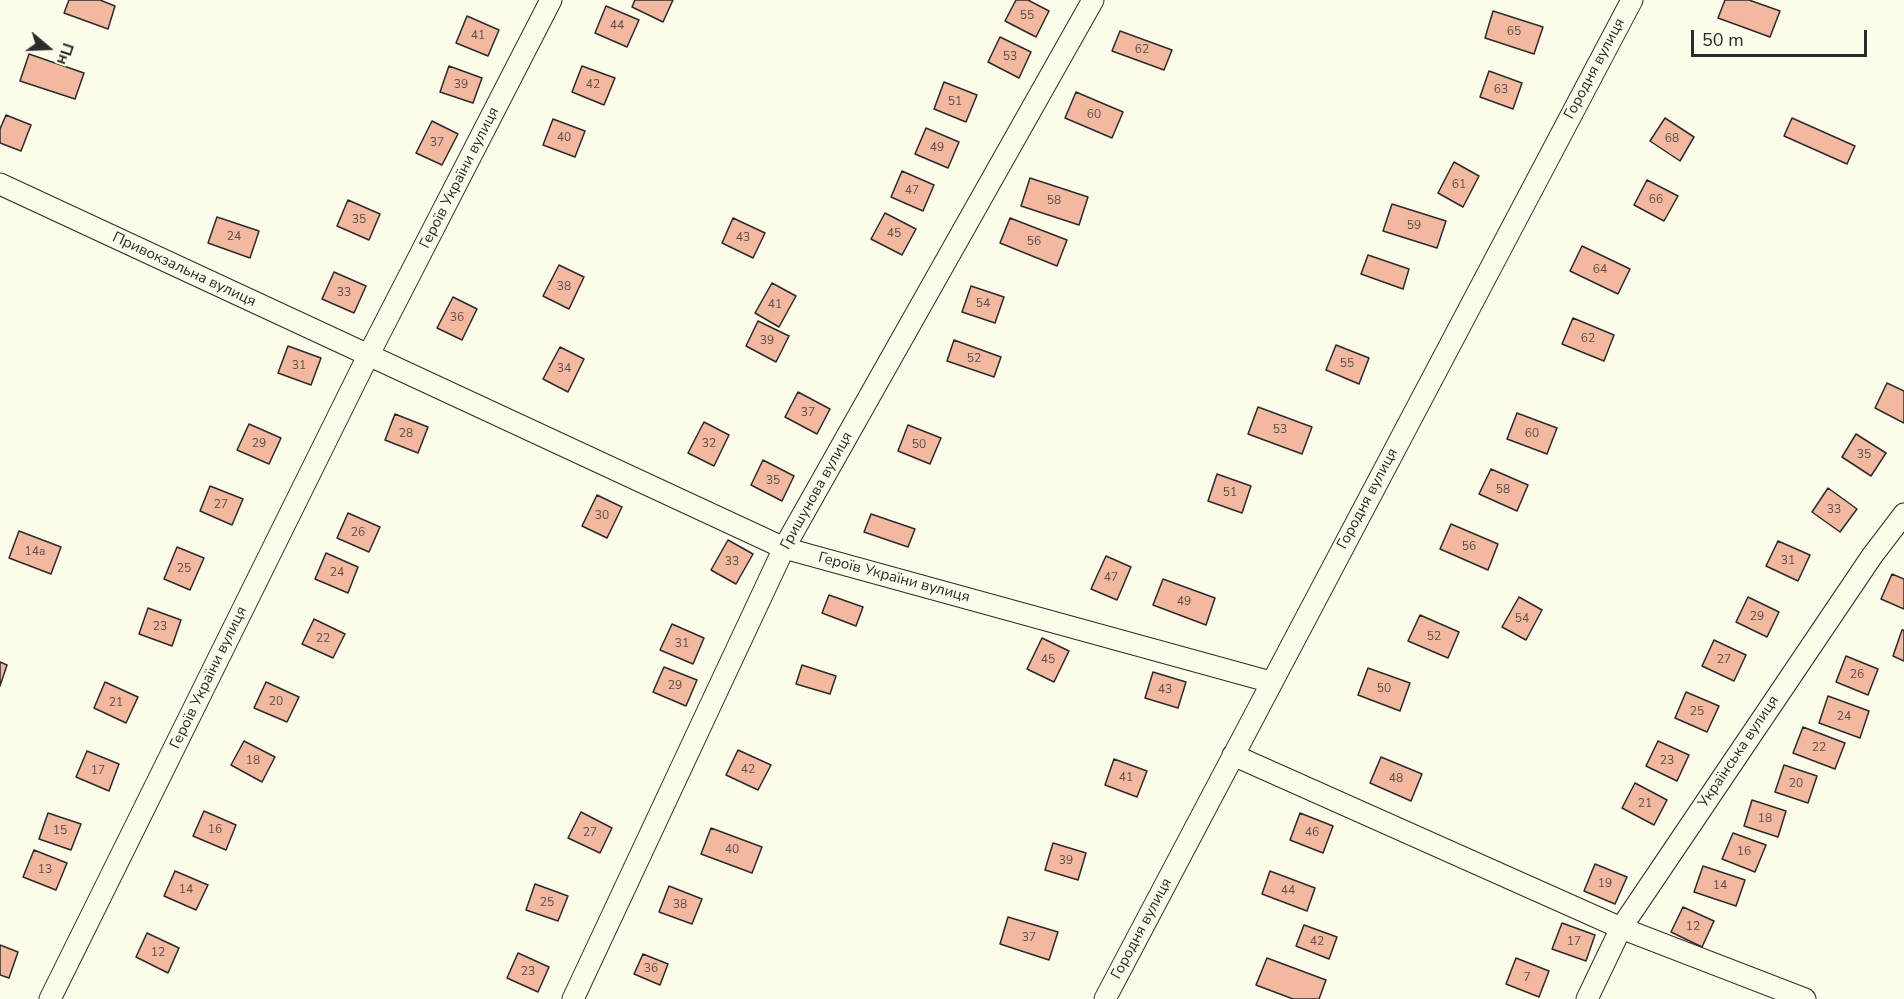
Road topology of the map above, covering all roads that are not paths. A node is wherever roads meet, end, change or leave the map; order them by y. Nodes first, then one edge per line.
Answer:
1 (552, 0) edge
2 (1093, 0) edge
3 (1632, 0) edge
4 (0, 184) edge
5 (368, 356) junction
6 (1904, 514) edge
7 (784, 548) junction
8 (1271, 682) junction
9 (1233, 755) junction
10 (1621, 928) junction
11 (50, 999) edge
12 (573, 999) edge
13 (1105, 999) edge
14 (1587, 999) edge
15 (1805, 999) edge

1 - 5 street, Героїв України вулиця
2 - 7 street, Гришунова вулиця
3 - 8 street, Городня вулиця
4 - 5 street, Привокзальна вулиця
5 - 7 street, Героїв України вулиця
5 - 11 street, Героїв України вулиця
6 - 10 street, Українська вулиця
7 - 8 street, Героїв України вулиця
7 - 12 street, Гришунова вулиця
8 - 9 street, Городня вулиця
9 - 10 street
9 - 13 street, Городня вулиця
10 - 14 street, Українська вулиця
10 - 15 street

